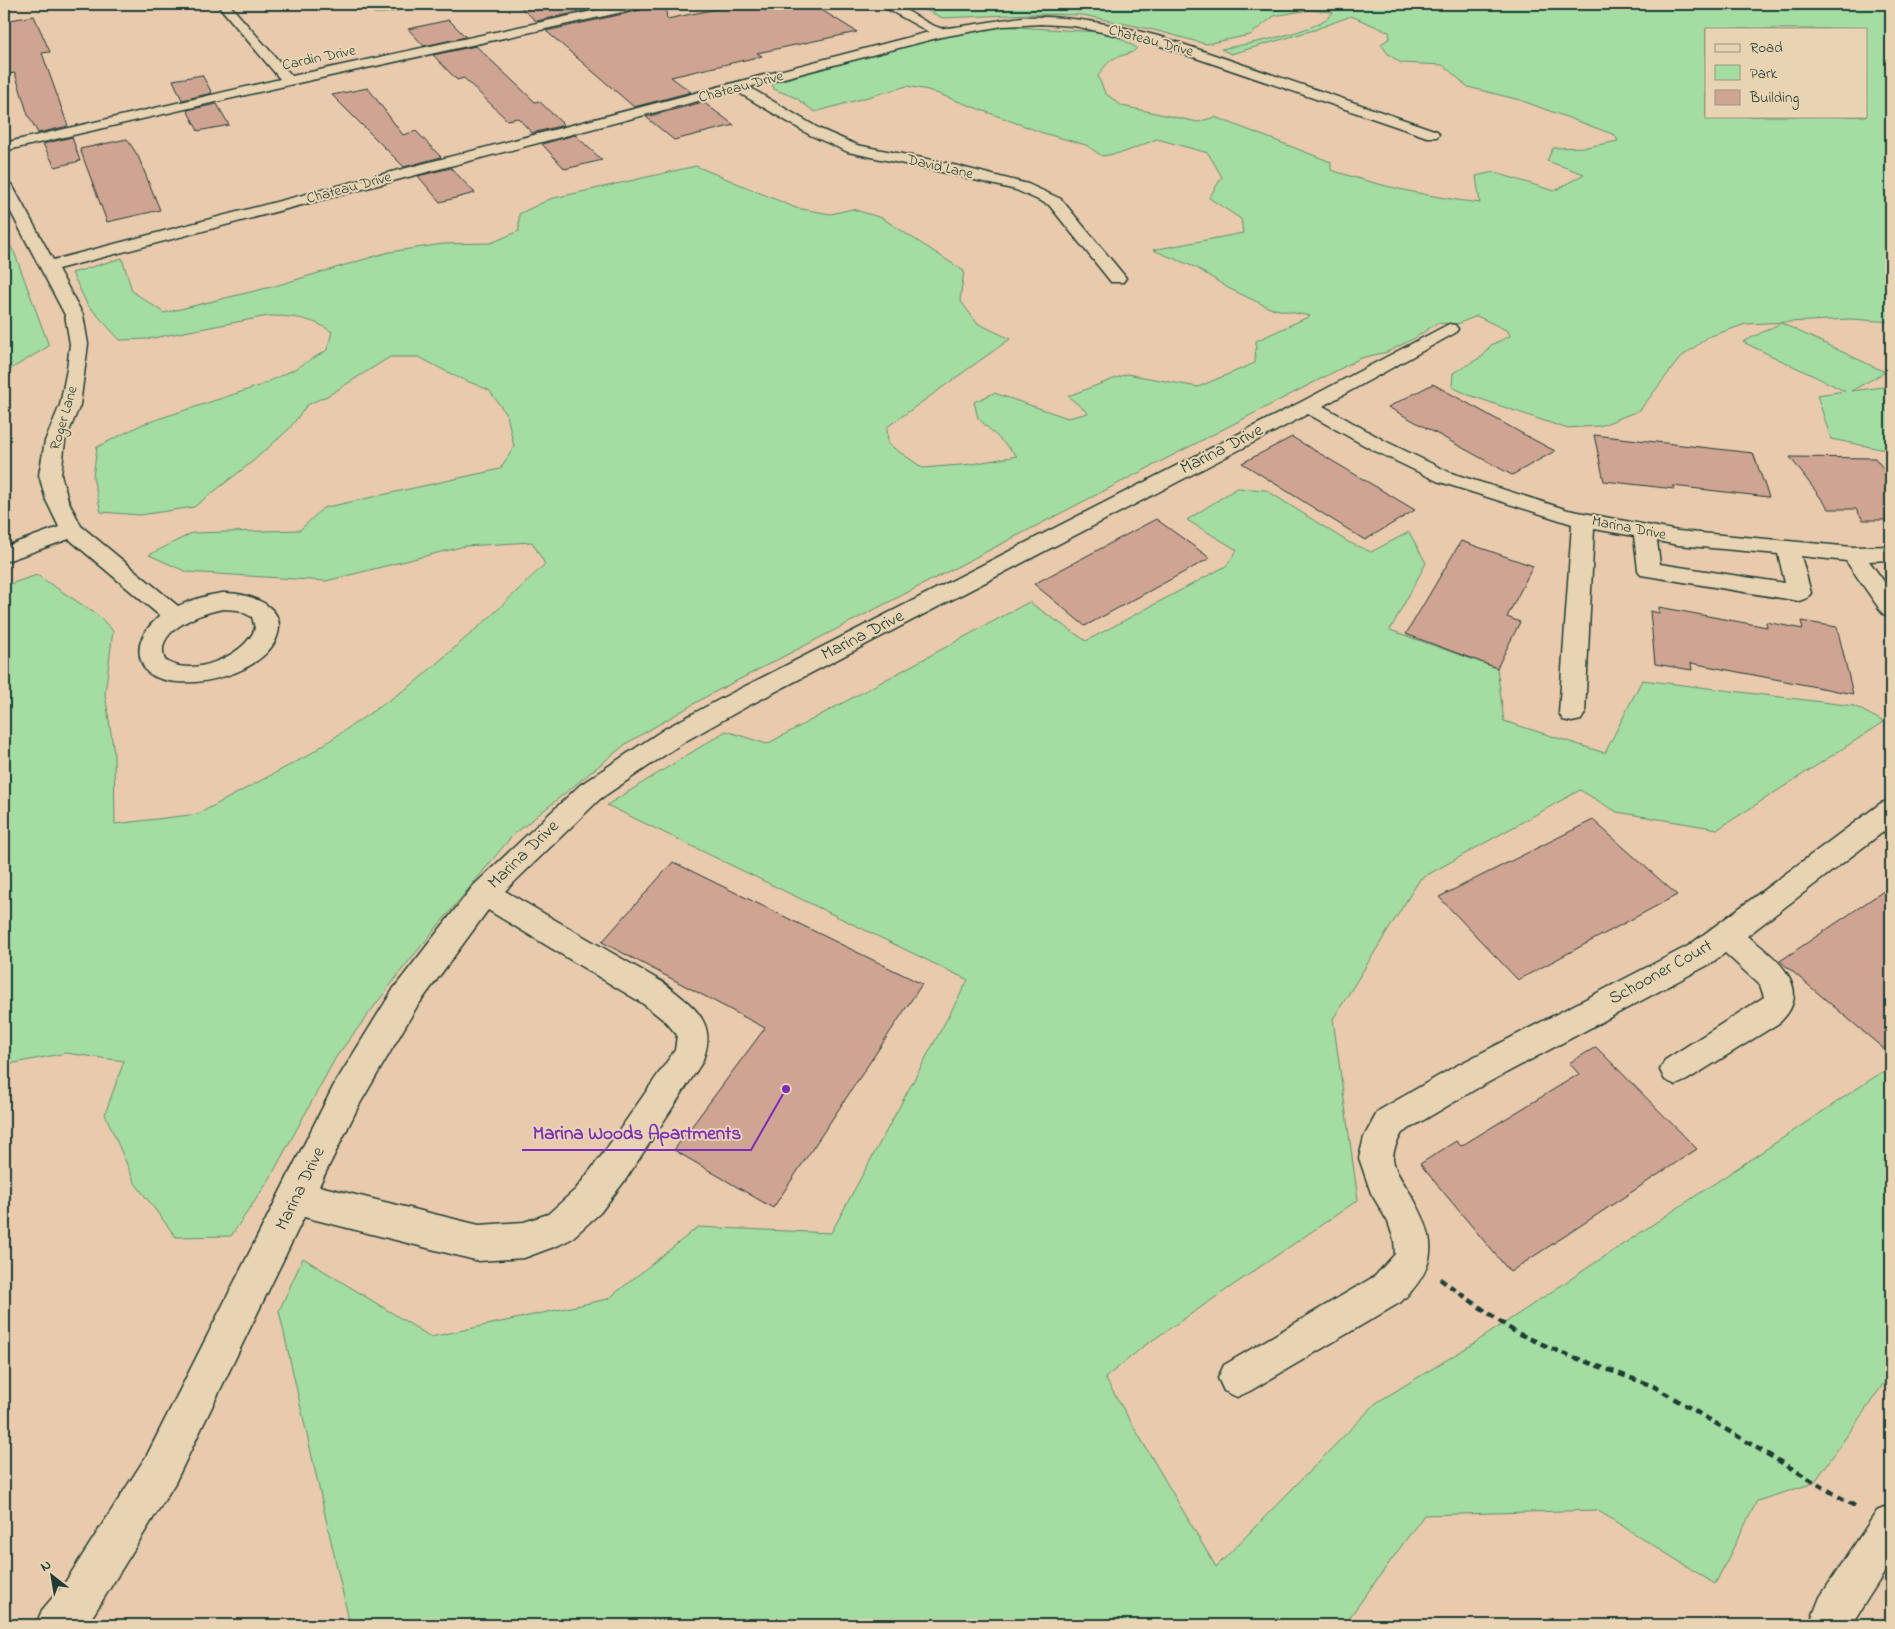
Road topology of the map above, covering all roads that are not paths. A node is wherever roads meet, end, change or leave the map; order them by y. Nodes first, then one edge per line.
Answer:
1 (4, 4) edge
2 (8, 4) edge
3 (223, 4) edge
4 (641, 4) edge
5 (884, 4) edge
6 (940, 33) junction
7 (288, 81) junction
8 (739, 87) junction
9 (1432, 134) dead end
10 (4, 147) edge
11 (4, 185) edge
12 (47, 267) junction
13 (1117, 278) dead end
14 (1449, 329) dead end
15 (1308, 406) junction
16 (1583, 519) junction
17 (72, 530) junction
18 (1645, 531) junction
19 (1788, 549) junction
20 (1891, 553) edge
21 (1853, 554) junction
22 (4, 555) edge
23 (1891, 608) edge
24 (176, 617) dead end
25 (1572, 713) dead end
26 (1891, 811) edge
27 (484, 893) junction
28 (1725, 936) junction
29 (1676, 1070) dead end
30 (296, 1198) junction
31 (1237, 1378) dead end
32 (1890, 1526) edge
33 (1838, 1621) edge
34 (57, 1625) edge

1 - 2 street
3 - 7 street
4 - 7 street, Cardin Drive
5 - 6 street
6 - 8 street, Chateau Drive
6 - 9 street, Chateau Drive
7 - 10 street, Cardin Drive
8 - 12 street, Chateau Drive
8 - 13 street, David Lane
11 - 12 street, Roger Lane
12 - 17 street, Roger Lane
14 - 15 street, Marina Drive
15 - 16 street, Marina Drive
15 - 27 street, Marina Drive
16 - 18 street, Marina Drive
16 - 25 street
17 - 22 street
17 - 24 street, Roger Lane
18 - 19 street, Marina Drive
18 - 19 street
19 - 21 street, Marina Drive
20 - 21 street, Marina Drive
21 - 23 street
26 - 28 street, Schooner Court
27 - 30 street, Marina Drive
27 - 30 street
28 - 29 street
28 - 31 street, Schooner Court
30 - 34 street, Marina Drive
32 - 33 street

